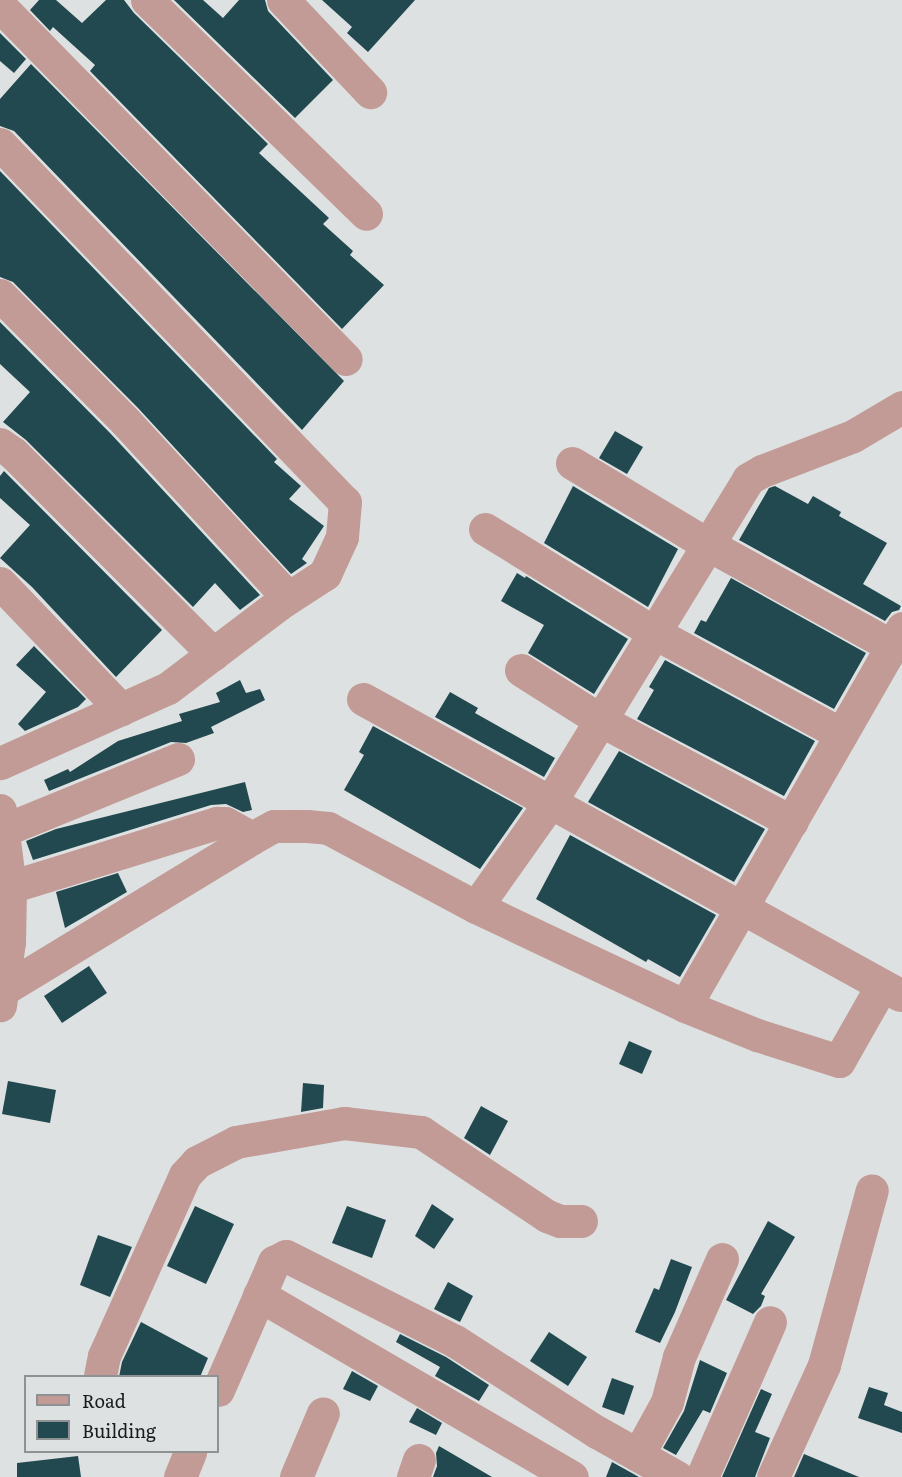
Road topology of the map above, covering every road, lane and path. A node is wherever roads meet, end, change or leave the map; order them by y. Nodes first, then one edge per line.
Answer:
1 (147, 0) edge
2 (283, 0) edge
3 (0, 6) edge
4 (370, 92) dead end
5 (0, 144) edge
6 (366, 214) dead end
7 (0, 295) edge
8 (346, 359) dead end
9 (902, 407) edge
10 (0, 444) edge
11 (572, 463) dead end
12 (485, 529) dead end
13 (707, 544) junction
14 (0, 583) edge
15 (279, 604) junction
16 (653, 633) junction
17 (897, 637) edge
18 (213, 654) junction
19 (521, 670) dead end
20 (363, 699) dead end
21 (122, 709) junction
22 (600, 720) junction
23 (842, 734) junction
24 (178, 759) dead end
25 (0, 763) edge
26 (551, 801) junction
27 (2, 820) edge
28 (792, 822) junction
29 (252, 838) junction
30 (6, 878) edge
31 (476, 907) junction
32 (742, 908) junction
33 (892, 990) edge
34 (2, 998) edge
35 (685, 1006) junction
36 (872, 1190) dead end
37 (581, 1221) dead end
38 (722, 1259) dead end
39 (259, 1295) junction
40 (770, 1322) dead end
41 (100, 1375) edge
42 (219, 1388) edge
43 (323, 1413) dead end
44 (597, 1432) junction
45 (659, 1469) edge
46 (296, 1477) edge
47 (572, 1477) edge
48 (702, 1477) edge
49 (773, 1477) edge

1 - 6 street
2 - 4 street
3 - 8 street
5 - 15 street
7 - 15 street
9 - 13 street
10 - 18 street
11 - 13 street
12 - 16 street
13 - 16 street
13 - 17 street
14 - 21 street
15 - 18 street
16 - 22 street
16 - 23 street
17 - 23 street
18 - 21 street
19 - 22 street
20 - 26 street
21 - 25 street
22 - 26 street
22 - 28 street
23 - 28 street
24 - 27 street
26 - 31 street
26 - 32 street
27 - 30 street
28 - 32 street
29 - 30 street
29 - 31 street
29 - 34 street
30 - 34 street
31 - 35 street
32 - 33 street
32 - 35 street
33 - 35 street
36 - 49 street
37 - 41 street
38 - 45 street
39 - 42 street
39 - 44 street
39 - 47 street
40 - 48 street
43 - 46 street
44 - 45 street
44 - 47 street

